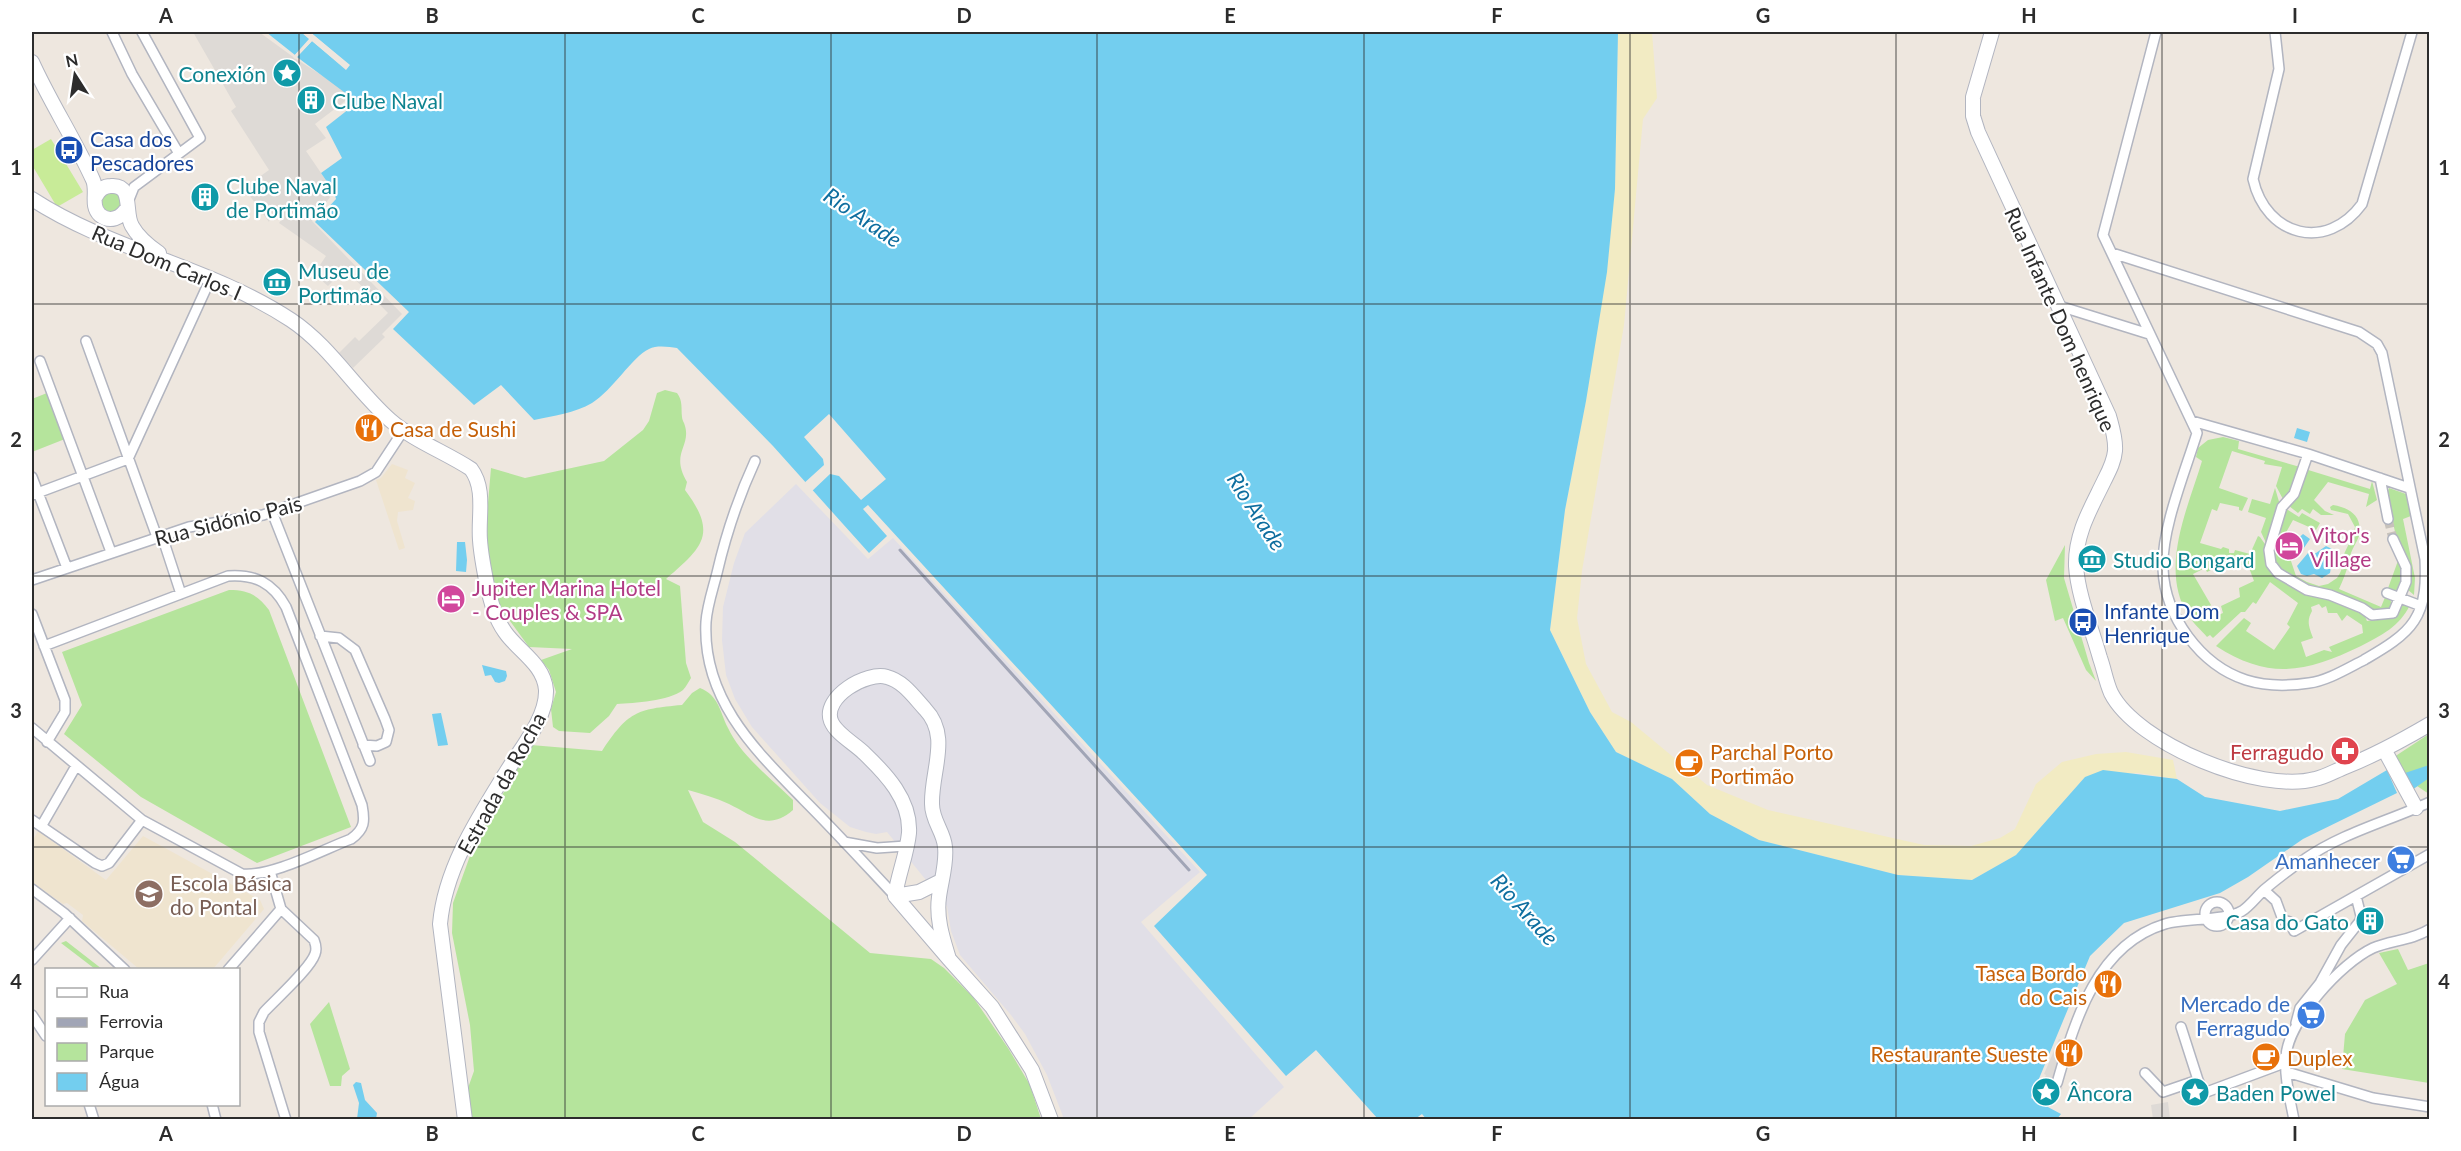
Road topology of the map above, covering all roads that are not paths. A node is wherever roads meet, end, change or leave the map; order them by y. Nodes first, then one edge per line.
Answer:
1 (112, 32) edge
2 (142, 32) edge
3 (1992, 32) edge
4 (2156, 32) edge
5 (2412, 32) edge
6 (2278, 33) edge
7 (32, 62) edge
8 (178, 153) junction
9 (96, 196) junction
10 (32, 199) edge
11 (128, 205) junction
12 (109, 218) junction
13 (73, 222) junction
14 (2112, 253) junction
15 (152, 255) junction
16 (180, 267) junction
17 (210, 280) junction
18 (2056, 305) junction
19 (2149, 334) junction
20 (86, 341) dead end
21 (40, 361) dead end
22 (2192, 421) junction
23 (403, 431) junction
24 (2308, 454) junction
25 (128, 459) junction
26 (754, 461) dead end
27 (83, 476) junction
28 (32, 477) edge
29 (2380, 478) junction
30 (2409, 488) junction
31 (34, 494) edge
32 (272, 512) junction
33 (2388, 519) tunnel mouth
34 (159, 537) junction
35 (2392, 539) tunnel mouth
36 (111, 552) junction
37 (67, 568) junction
38 (32, 580) edge
39 (2386, 593) dead end
40 (181, 594) junction
41 (2400, 598) junction
42 (2421, 606) junction
43 (32, 614) edge
44 (320, 636) junction
45 (44, 646) junction
46 (2430, 724) edge
47 (32, 728) edge
48 (47, 742) junction
49 (363, 745) junction
50 (2385, 751) junction
51 (370, 761) dead end
52 (76, 766) junction
53 (2430, 802) edge
54 (2413, 803) junction
55 (32, 820) edge
56 (142, 820) junction
57 (42, 825) junction
58 (843, 842) junction
59 (906, 846) junction
60 (2430, 854) edge
61 (270, 871) junction
62 (941, 881) junction
63 (32, 889) edge
64 (2264, 890) junction
65 (895, 896) junction
66 (2356, 896) junction
67 (281, 909) junction
68 (2229, 915) junction
69 (70, 918) junction
70 (2206, 918) junction
71 (2430, 929) edge
72 (32, 960) edge
73 (949, 960) junction
74 (125, 968) edge
75 (229, 968) edge
76 (32, 1015) edge
77 (2181, 1028) dead end
78 (2293, 1032) junction
79 (45, 1034) edge
80 (2286, 1055) junction
81 (2287, 1072) junction
82 (2145, 1073) dead end
83 (2198, 1080) junction
84 (2057, 1083) dead end
85 (2430, 1107) edge
86 (283, 1119) edge
87 (465, 1119) edge
88 (1051, 1119) edge
89 (2294, 1119) edge

1 - 8 street
2 - 8 street
3 - 18 street, Rua Infante Dom henrique
4 - 14 street
5 - 6 street
7 - 9 street
8 - 11 street
9 - 11 street
9 - 12 street
10 - 13 street, Rua Dom Carlos I
11 - 12 street
11 - 16 street
12 - 13 street
12 - 15 street
13 - 15 street, Rua Dom Carlos I
14 - 19 street
14 - 30 street
15 - 16 street, Rua Dom Carlos I
16 - 17 street, Rua Dom Carlos I
17 - 23 street, Rua Dom Carlos I
17 - 25 street
18 - 19 street
18 - 50 street, Rua Infante Dom henrique
19 - 22 street
20 - 25 street
21 - 27 street
22 - 24 street
22 - 42 street
23 - 32 street, Rua Sidónio Pais
23 - 87 street, Estrada da Rocha
24 - 29 street
24 - 41 street
25 - 27 street
25 - 34 street
26 - 58 street
27 - 31 street
27 - 36 street
28 - 31 street
29 - 30 street
29 - 33 street
30 - 42 street
31 - 37 street
32 - 34 street, Rua Sidónio Pais
32 - 44 street
34 - 36 street, Rua Sidónio Pais
34 - 40 street
35 - 41 street
36 - 37 street, Rua Sidónio Pais
37 - 38 street, Rua Sidónio Pais
39 - 41 street
40 - 45 street
40 - 61 street
41 - 42 street
43 - 45 street
44 - 49 street
44 - 49 street
45 - 48 street
46 - 50 street, Rua Infante Dom henrique
47 - 48 street
48 - 52 street
49 - 51 street
50 - 54 street
52 - 56 street
52 - 57 street
53 - 54 street
54 - 64 street
55 - 57 street
56 - 57 street
56 - 61 street
58 - 59 street
58 - 65 street
59 - 62 street
59 - 65 street
60 - 66 street
61 - 67 street
62 - 65 street
62 - 73 street
63 - 69 street
64 - 66 street
64 - 68 street
65 - 73 street
66 - 78 street
67 - 75 street
67 - 86 street
68 - 70 street
68 - 70 street
69 - 72 street
69 - 74 street
70 - 84 street
71 - 78 street
73 - 88 street
76 - 79 street
77 - 83 street
78 - 80 street
80 - 81 street
80 - 83 street
81 - 85 street
81 - 89 street
82 - 83 street

